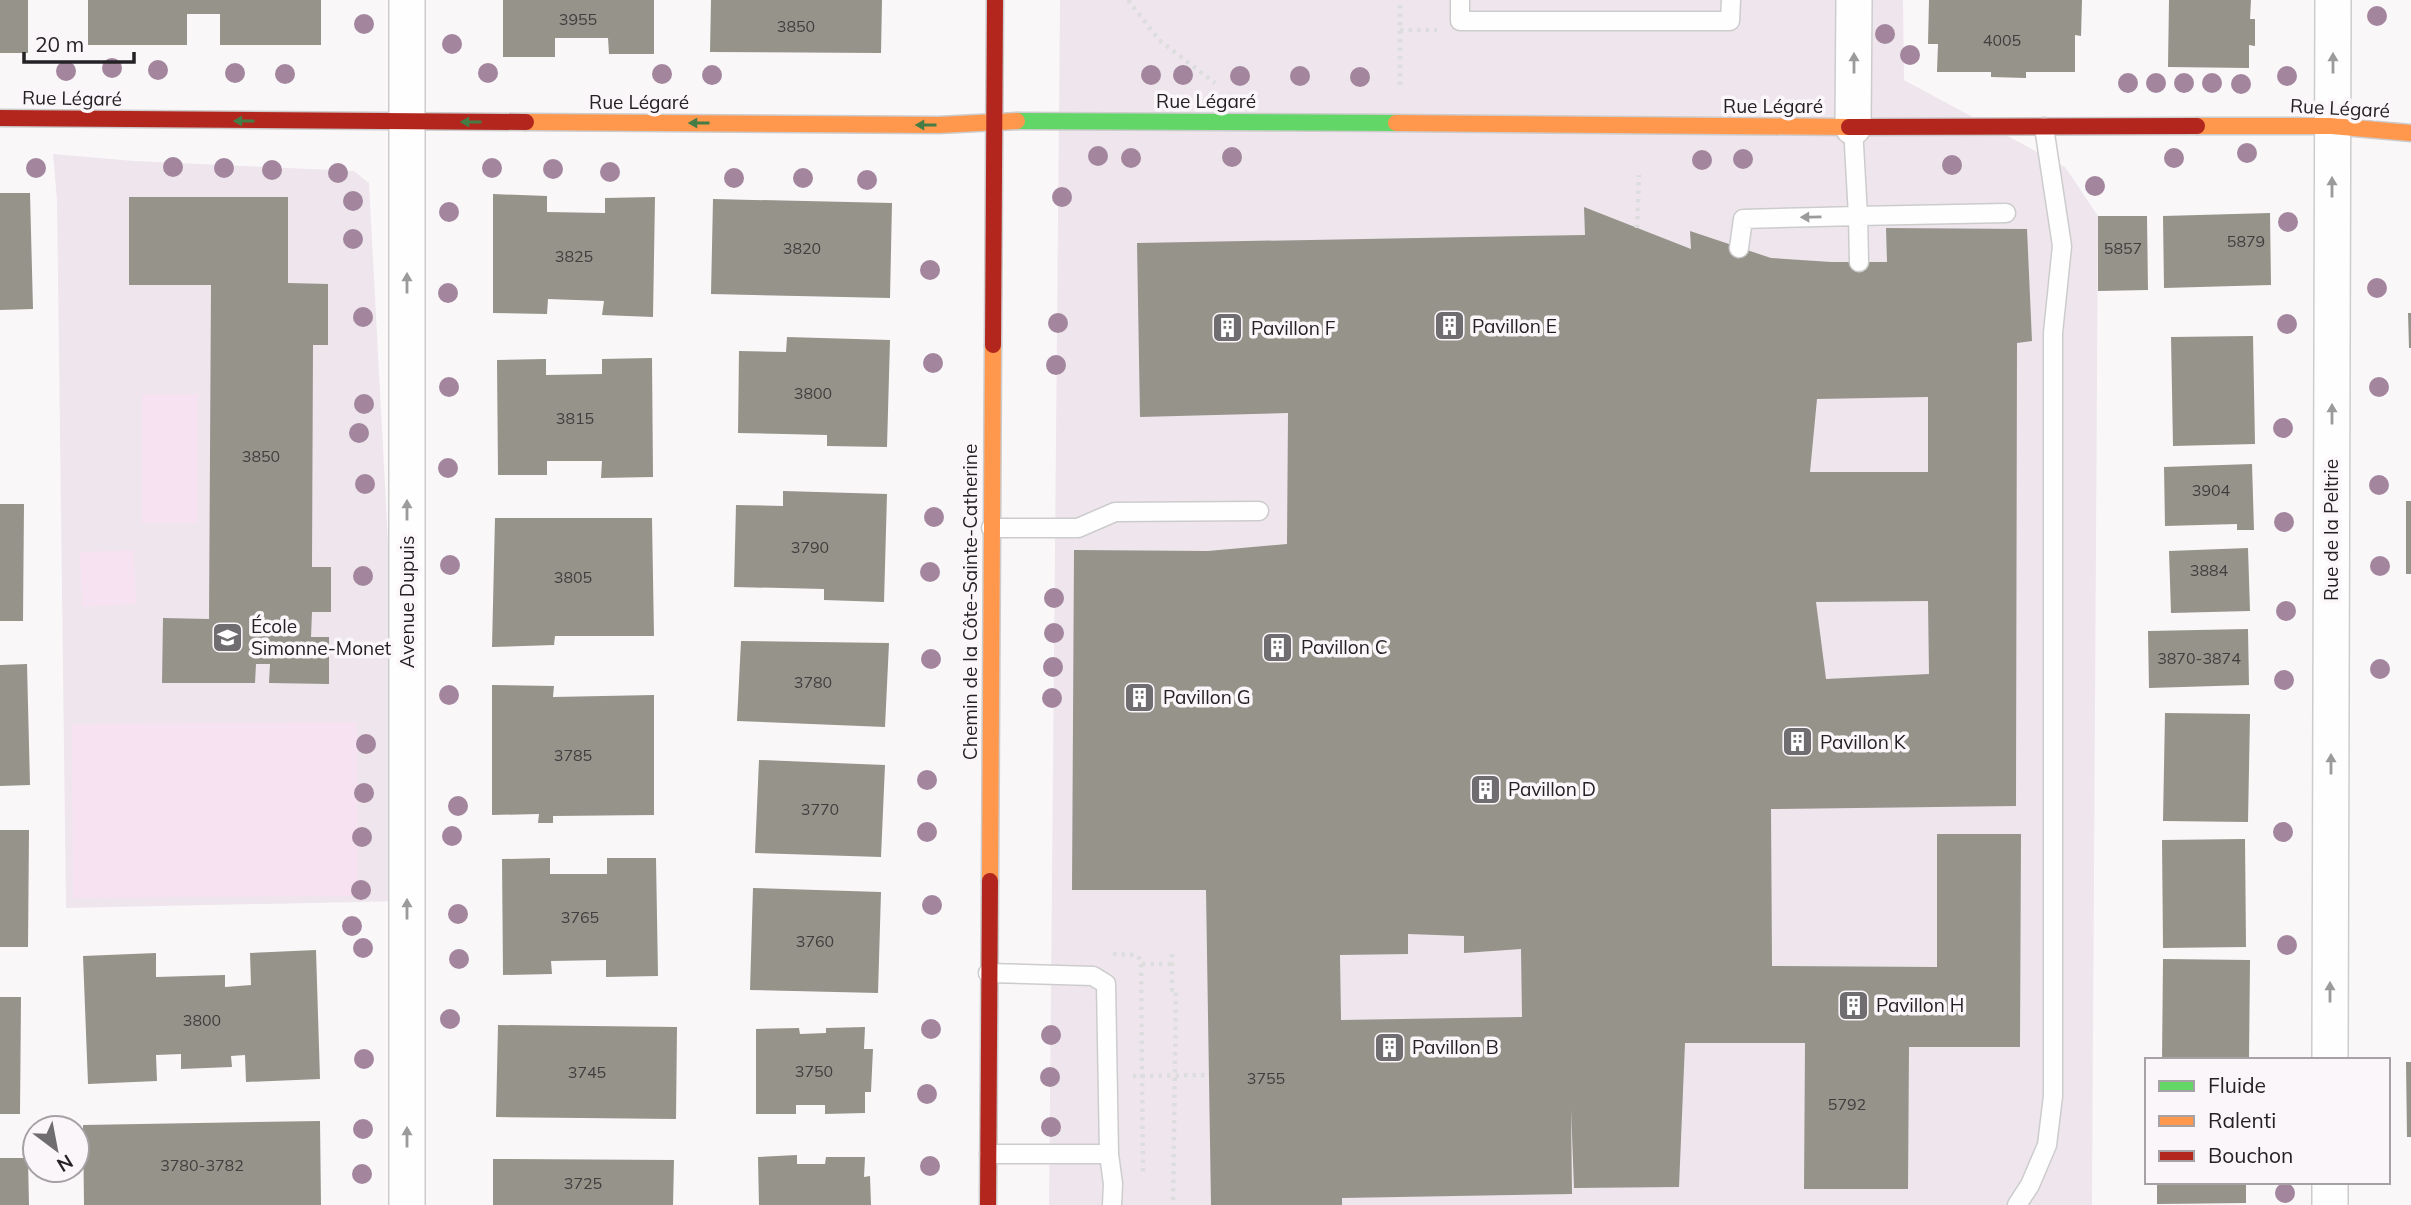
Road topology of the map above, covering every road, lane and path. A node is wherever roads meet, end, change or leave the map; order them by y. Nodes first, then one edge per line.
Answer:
1 (407, 0) edge
2 (995, 0) edge
3 (1128, 0) edge
4 (1400, 0) edge
5 (1460, 0) edge
6 (1731, 0) edge
7 (1854, 0) edge
8 (2333, 0) edge
9 (1400, 30) junction
10 (1435, 31) dead end
11 (1216, 84) dead end
12 (1400, 85) dead end
13 (0, 118) edge
14 (407, 121) junction
15 (994, 122) junction
16 (2332, 126) junction
17 (1853, 127) junction
18 (2044, 127) junction
19 (2411, 133) edge
20 (1639, 175) dead end
21 (2006, 214) dead end
22 (1858, 216) junction
23 (1637, 228) dead end
24 (1739, 248) dead end
25 (1859, 262) dead end
26 (1259, 511) dead end
27 (991, 528) junction
28 (1172, 954) dead end
29 (1142, 964) dead end
30 (1172, 964) junction
31 (988, 973) junction
32 (2330, 1058) edge
33 (1174, 1075) junction
34 (1209, 1075) dead end
35 (1139, 1076) dead end
36 (989, 1154) junction
37 (1109, 1154) junction
38 (2330, 1184) edge
39 (407, 1205) edge
40 (988, 1205) edge
41 (1112, 1205) edge
42 (1173, 1205) edge
43 (2017, 1205) edge
44 (2330, 1205) edge

1 - 14 street, Avenue Dupuis
2 - 15 street, Chemin de la Côte-Sainte-Catherine
3 - 11 path
4 - 9 path
5 - 6 lane
17 -> 7 street
16 -> 8 street, Rue de la Peltrie
9 - 10 path
9 - 12 path
14 -> 13 street, Rue Légaré
15 -> 14 street, Rue Légaré
39 -> 14 street, Avenue Dupuis
15 - 17 street, Rue Légaré
15 - 27 street, Chemin de la Côte-Sainte-Catherine
16 - 18 street, Rue Légaré
16 - 19 street, Rue Légaré
32 -> 16 street, Rue de la Peltrie
17 - 18 street, Rue Légaré
17 - 22 lane
18 - 43 lane
20 - 23 path
21 - 22 lane
22 -> 24 lane
22 - 25 lane
26 - 27 lane
27 - 31 street, Chemin de la Côte-Sainte-Catherine
28 - 30 path
29 - 30 path
30 - 33 path
31 - 36 street, Chemin de la Côte-Sainte-Catherine
31 - 37 lane
33 - 34 path
33 - 35 path
33 - 42 path
36 - 37 lane
36 - 40 street, Chemin de la Côte-Sainte-Catherine
37 - 41 lane
38 - 44 street

